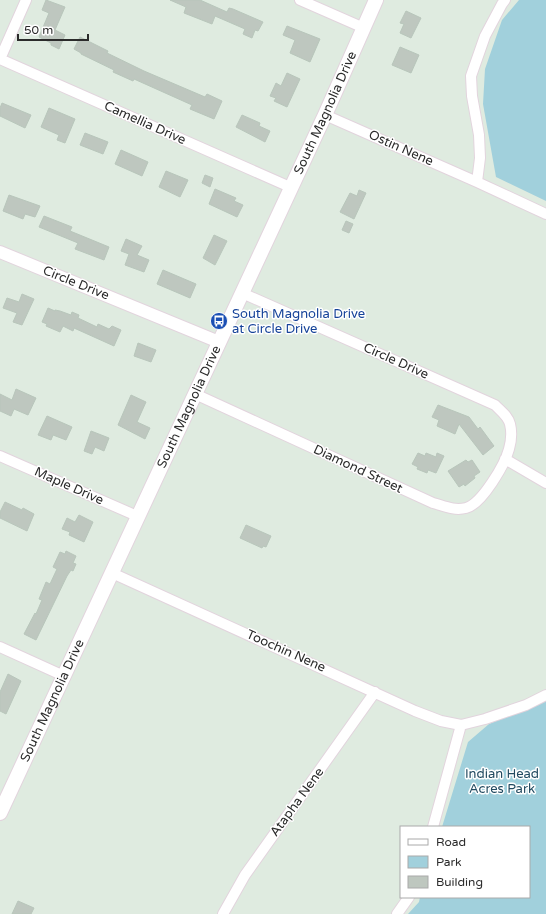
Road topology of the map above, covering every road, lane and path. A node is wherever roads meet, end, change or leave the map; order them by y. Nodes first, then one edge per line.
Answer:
1 (26, 0) edge
2 (300, 0) edge
3 (376, 0) edge
4 (505, 0) edge
5 (364, 28) junction
6 (0, 59) edge
7 (325, 115) junction
8 (477, 182) junction
9 (290, 187) junction
10 (546, 214) edge
11 (0, 252) edge
12 (242, 293) junction
13 (219, 342) junction
14 (195, 394) junction
15 (0, 456) edge
16 (505, 459) junction
17 (546, 483) edge
18 (138, 516) junction
19 (112, 573) junction
20 (0, 647) edge
21 (64, 676) junction
22 (375, 692) junction
23 (546, 694) edge
24 (461, 725) junction
25 (0, 813) edge
26 (433, 826) edge
27 (408, 898) edge
28 (222, 914) edge
29 (397, 914) edge

1 - 6 street
2 - 5 street
3 - 5 main road, South Magnolia Drive
4 - 8 street
5 - 7 main road, South Magnolia Drive
6 - 9 street, Camellia Drive
7 - 8 street, Ostin Nene
7 - 9 main road, South Magnolia Drive
8 - 10 street, Ostin Nene
9 - 12 main road, South Magnolia Drive
11 - 13 street, Circle Drive
12 - 13 main road, South Magnolia Drive
12 - 16 street, Circle Drive
13 - 14 main road, South Magnolia Drive
14 - 16 street, Diamond Street
14 - 18 main road, South Magnolia Drive
15 - 18 street, Maple Drive
16 - 17 street
18 - 19 main road, South Magnolia Drive
19 - 21 main road, South Magnolia Drive
19 - 22 street, Toochin Nene
20 - 21 street
21 - 25 main road, South Magnolia Drive
22 - 24 street, Toochin Nene
22 - 28 street, Atapha Nene
23 - 24 street
24 - 26 street
27 - 29 street

